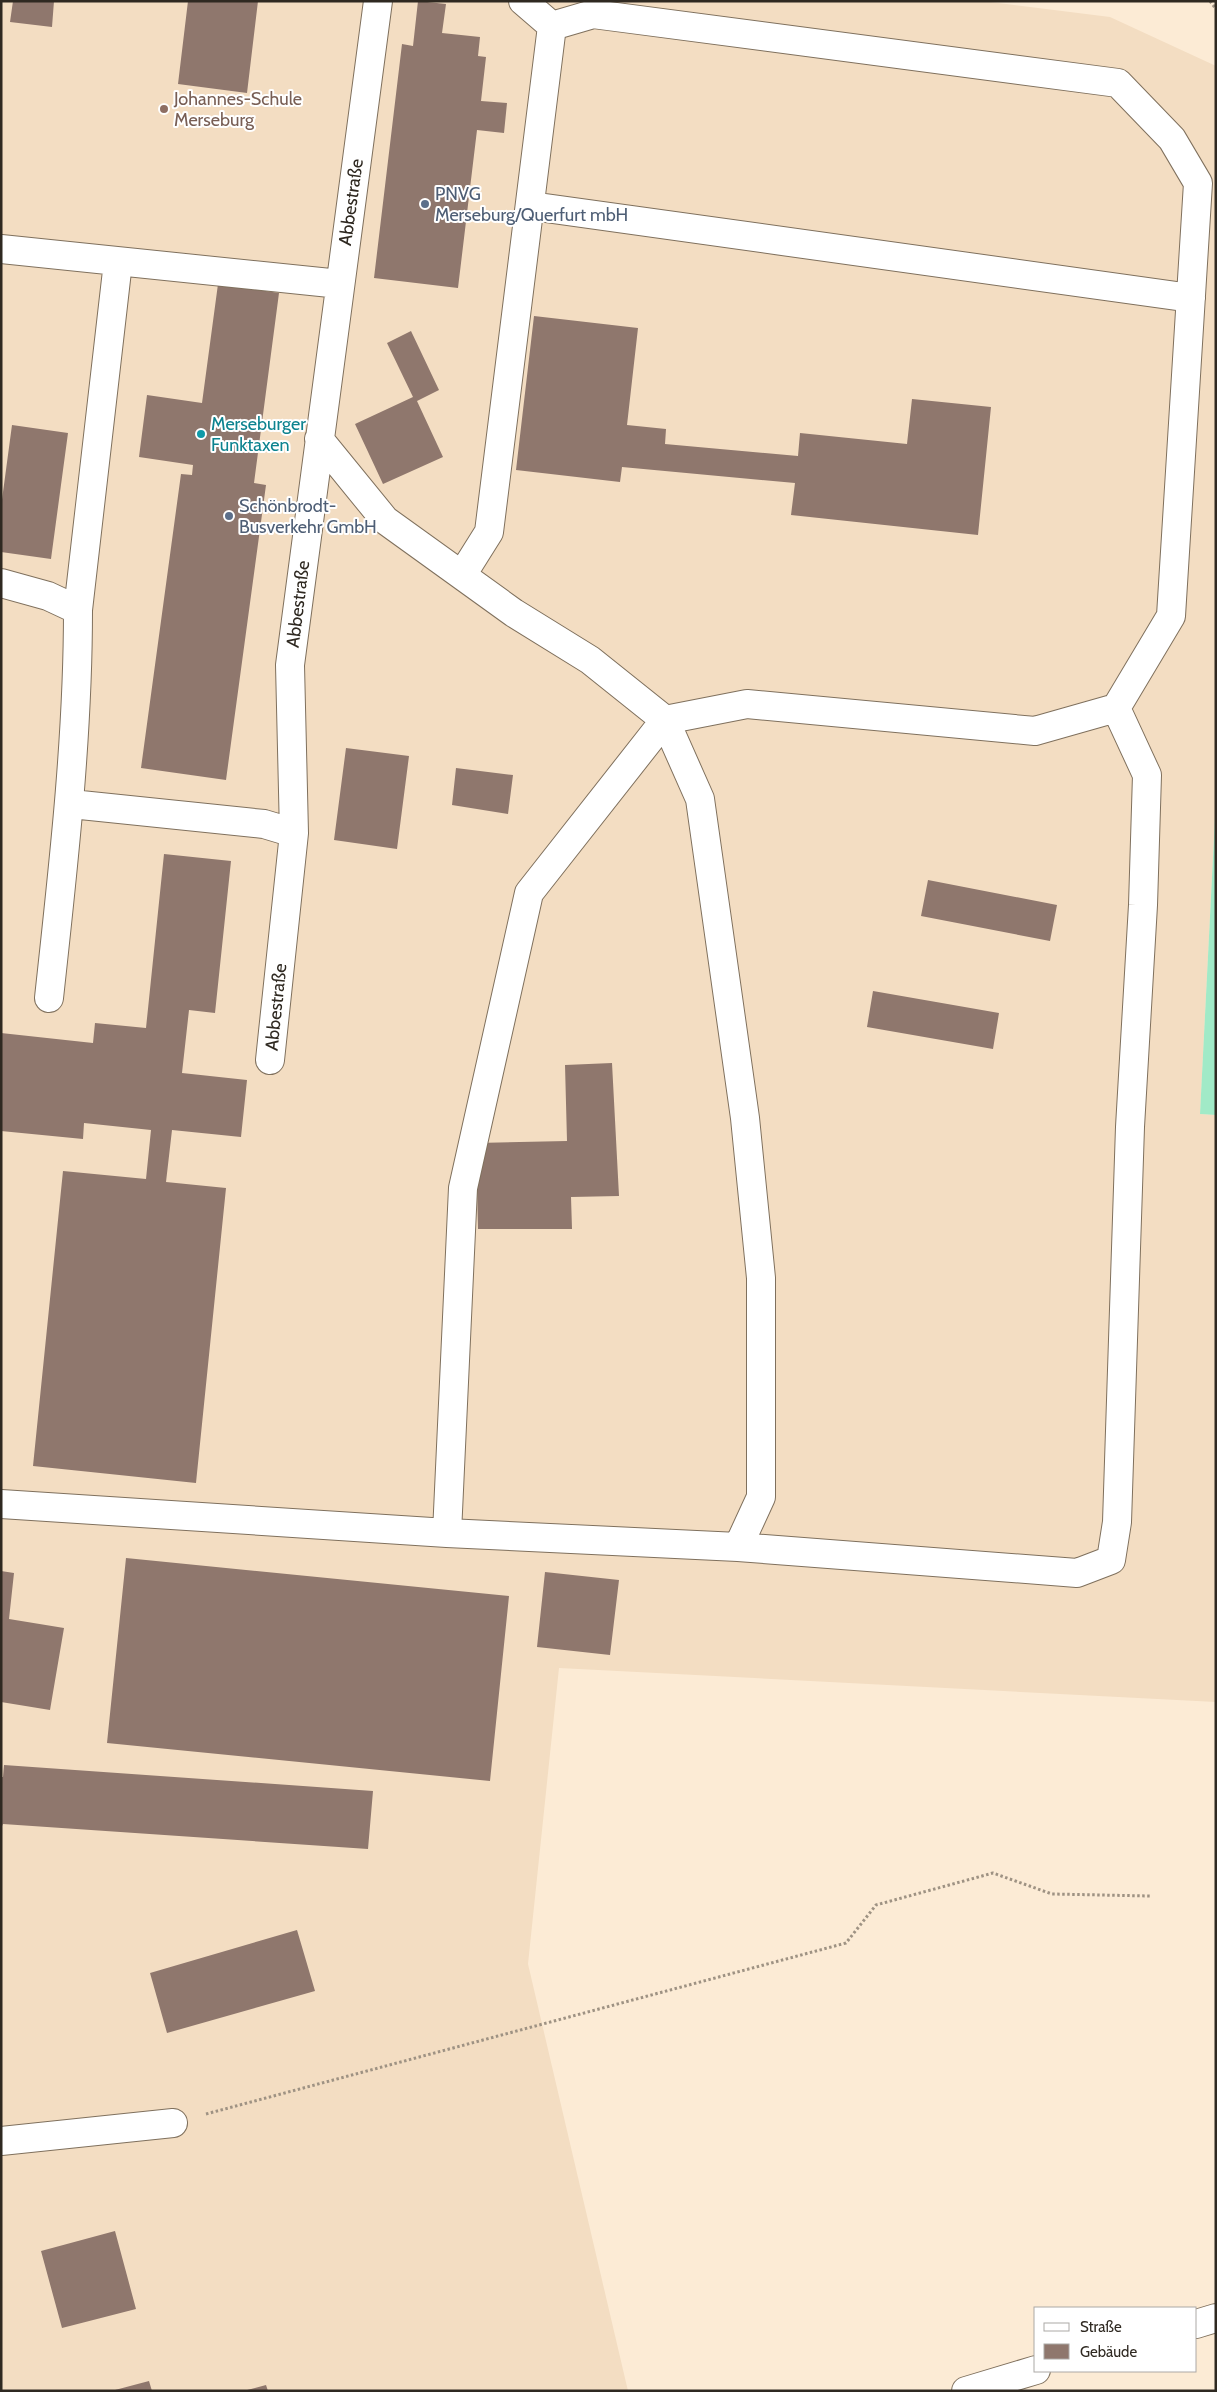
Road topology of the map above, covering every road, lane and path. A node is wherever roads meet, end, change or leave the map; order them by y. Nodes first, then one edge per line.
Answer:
1 (378, 1) edge
2 (523, 1) edge
3 (1210, 1) edge
4 (1216, 9) edge
5 (552, 26) junction
6 (531, 206) junction
7 (1, 249) edge
8 (118, 262) junction
9 (340, 284) junction
10 (1191, 298) junction
11 (320, 440) junction
12 (462, 576) junction
13 (1, 584) edge
14 (78, 610) junction
15 (1116, 708) junction
16 (664, 720) junction
17 (71, 804) junction
18 (294, 833) junction
19 (49, 998) dead end
20 (270, 1060) dead end
21 (1, 1504) edge
22 (447, 1533) junction
23 (738, 1547) junction
24 (1150, 1896) dead end
25 (173, 2123) joint
26 (1, 2141) edge
27 (1216, 2318) edge
28 (1197, 2324) edge
29 (1034, 2371) edge
30 (966, 2391) edge

1 - 9 street, Abbestraße
2 - 5 street
3 - 4 path
5 - 6 street
5 - 10 street
6 - 10 street
6 - 12 street
7 - 8 street
8 - 9 street
8 - 14 street
9 - 11 street, Abbestraße
10 - 15 street
11 - 12 street
11 - 18 street, Abbestraße
12 - 16 street
13 - 14 street
14 - 17 street
15 - 16 street
15 - 23 street
16 - 22 street
16 - 23 street
17 - 18 street
17 - 19 street
18 - 20 street, Abbestraße
21 - 22 street
22 - 23 street
24 - 25 path
25 - 26 street
27 - 28 street
29 - 30 street

